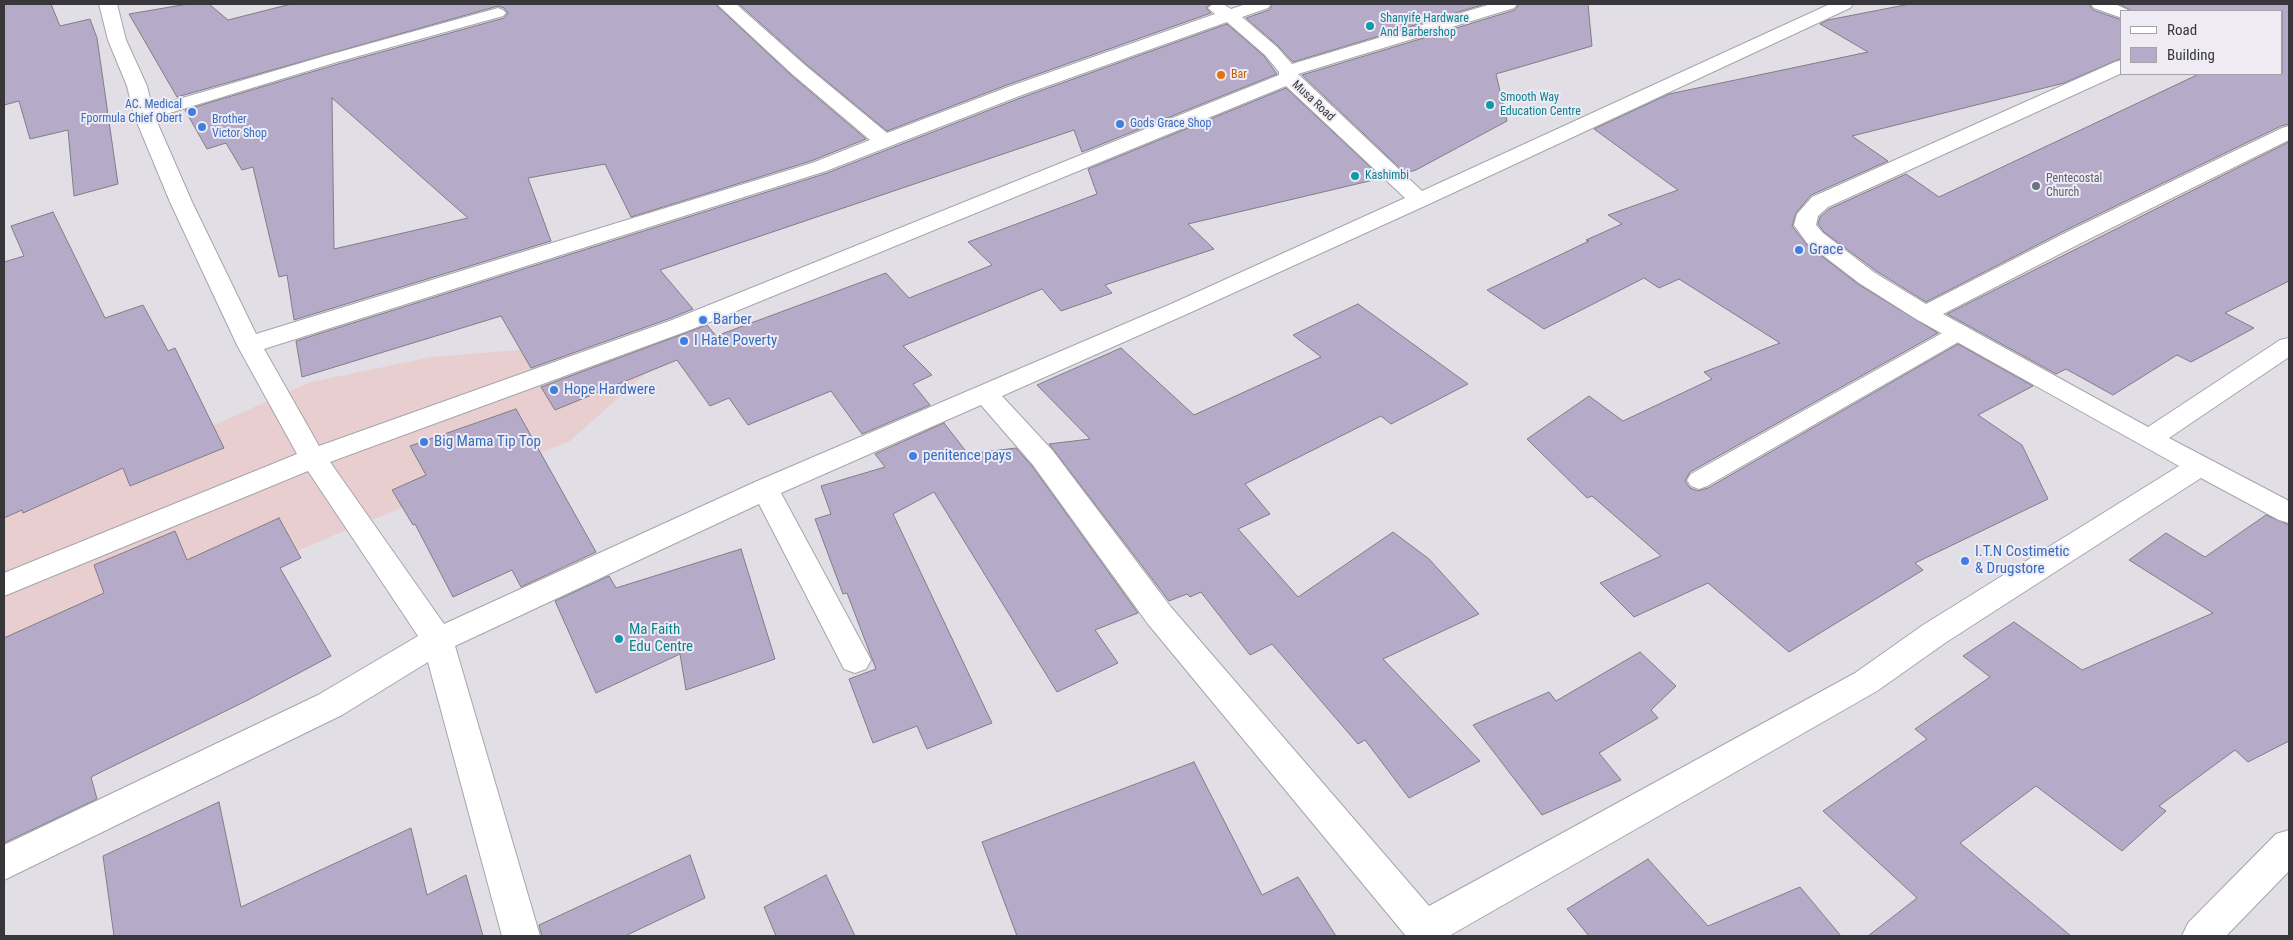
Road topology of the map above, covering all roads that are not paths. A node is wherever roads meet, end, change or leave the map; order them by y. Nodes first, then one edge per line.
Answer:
1 (108, 4) edge
2 (726, 4) edge
3 (1209, 4) edge
4 (1262, 4) edge
5 (1508, 4) edge
6 (1844, 4) edge
7 (2100, 4) edge
8 (2120, 12) edge
9 (498, 13) dead end
10 (1230, 16) junction
11 (2120, 67) edge
12 (1289, 75) junction
13 (144, 115) junction
14 (2289, 132) edge
15 (884, 142) junction
16 (1419, 200) junction
17 (1925, 314) junction
18 (1960, 332) junction
19 (249, 346) junction
20 (2289, 346) edge
21 (984, 393) junction
22 (2149, 439) junction
23 (313, 458) junction
24 (2200, 466) junction
25 (1699, 480) dead end
26 (765, 489) junction
27 (2289, 513) edge
28 (4, 585) edge
29 (438, 640) junction
30 (855, 660) dead end
31 (2289, 846) edge
32 (4, 863) edge
33 (1427, 933) edge
34 (521, 936) edge
35 (2201, 936) edge

1 - 13 street
2 - 15 street
3 - 10 street, Musa Road
4 - 10 street
5 - 12 street
6 - 16 street
7 - 8 street
9 - 13 lane
10 - 12 street, Musa Road
10 - 15 street
11 - 17 street
12 - 16 street, Musa Road
12 - 23 street
13 - 19 street
14 - 17 street
15 - 19 street
16 - 21 street
17 - 18 street
18 - 22 street
18 - 25 lane
19 - 23 street
20 - 22 street
21 - 26 street
21 - 33 street
22 - 24 street
23 - 28 street
23 - 29 street
24 - 27 street
24 - 33 street
26 - 29 street
26 - 30 street
29 - 32 street
29 - 34 street
31 - 35 street

